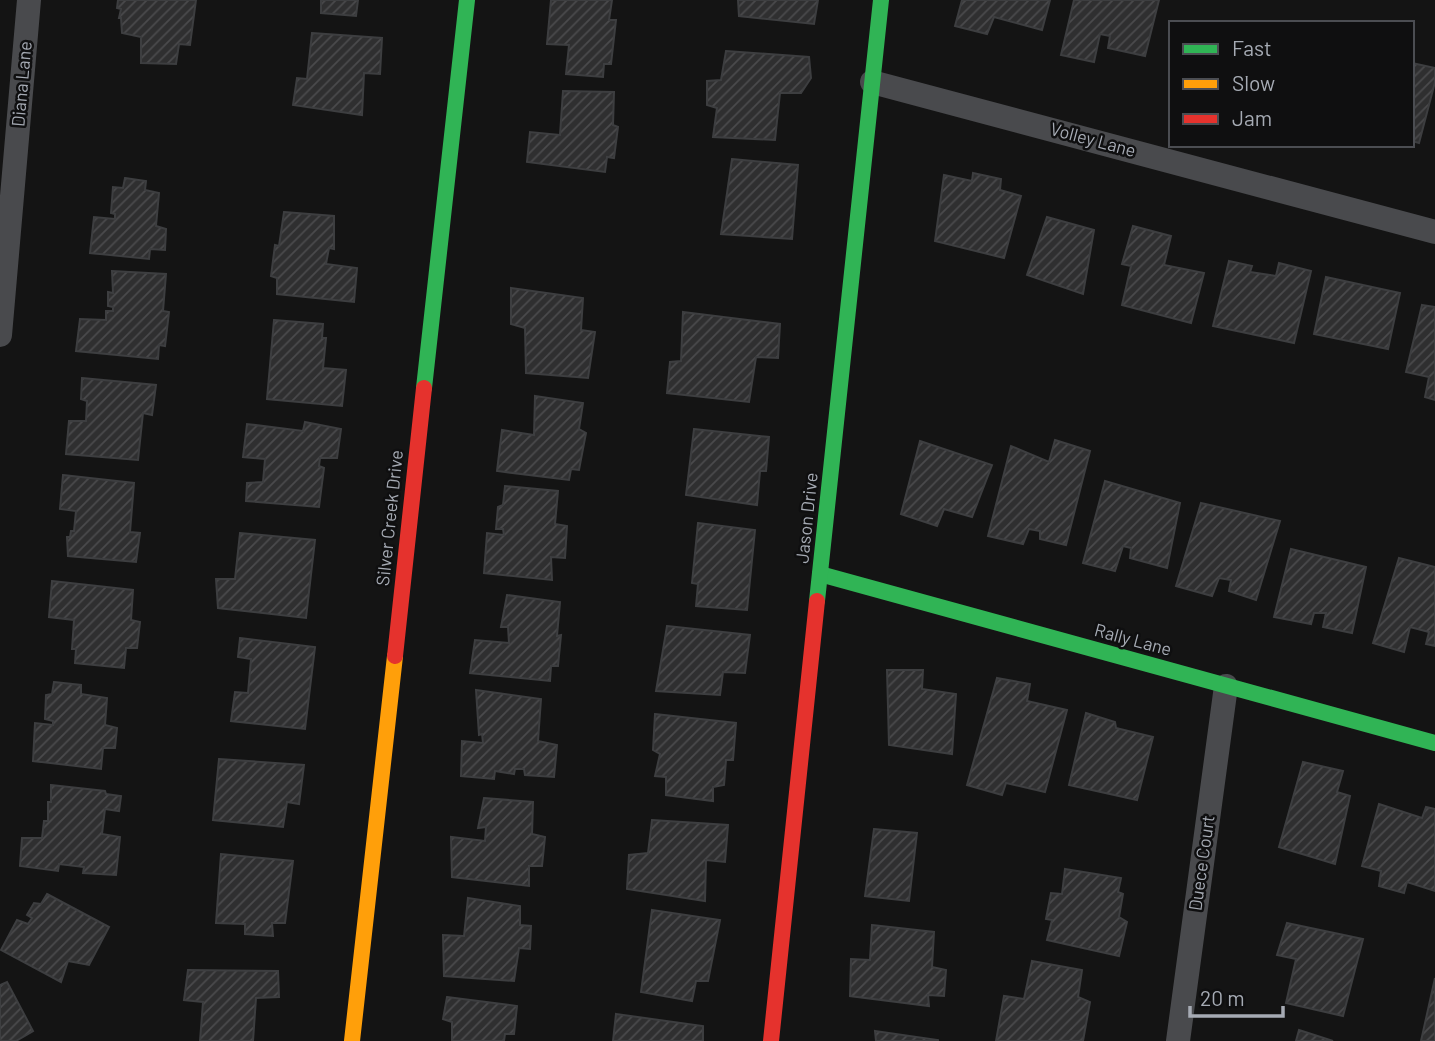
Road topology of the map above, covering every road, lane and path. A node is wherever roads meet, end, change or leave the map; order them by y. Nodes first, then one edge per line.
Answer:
1 (29, 0) edge
2 (467, 0) edge
3 (881, 0) edge
4 (872, 82) junction
5 (1435, 232) edge
6 (0, 335) edge
7 (820, 574) junction
8 (1226, 685) junction
9 (1435, 743) edge
10 (352, 1041) edge
11 (771, 1041) edge
12 (1178, 1041) edge

1 - 6 street, Diana Lane
2 - 10 street, Silver Creek Drive
3 - 4 street, Jason Drive
4 - 5 street, Volley Lane
4 - 7 street, Jason Drive
7 - 8 street, Rally Lane
7 - 11 street, Jason Drive
8 - 9 street, Rally Lane
8 - 12 street, Duece Court

